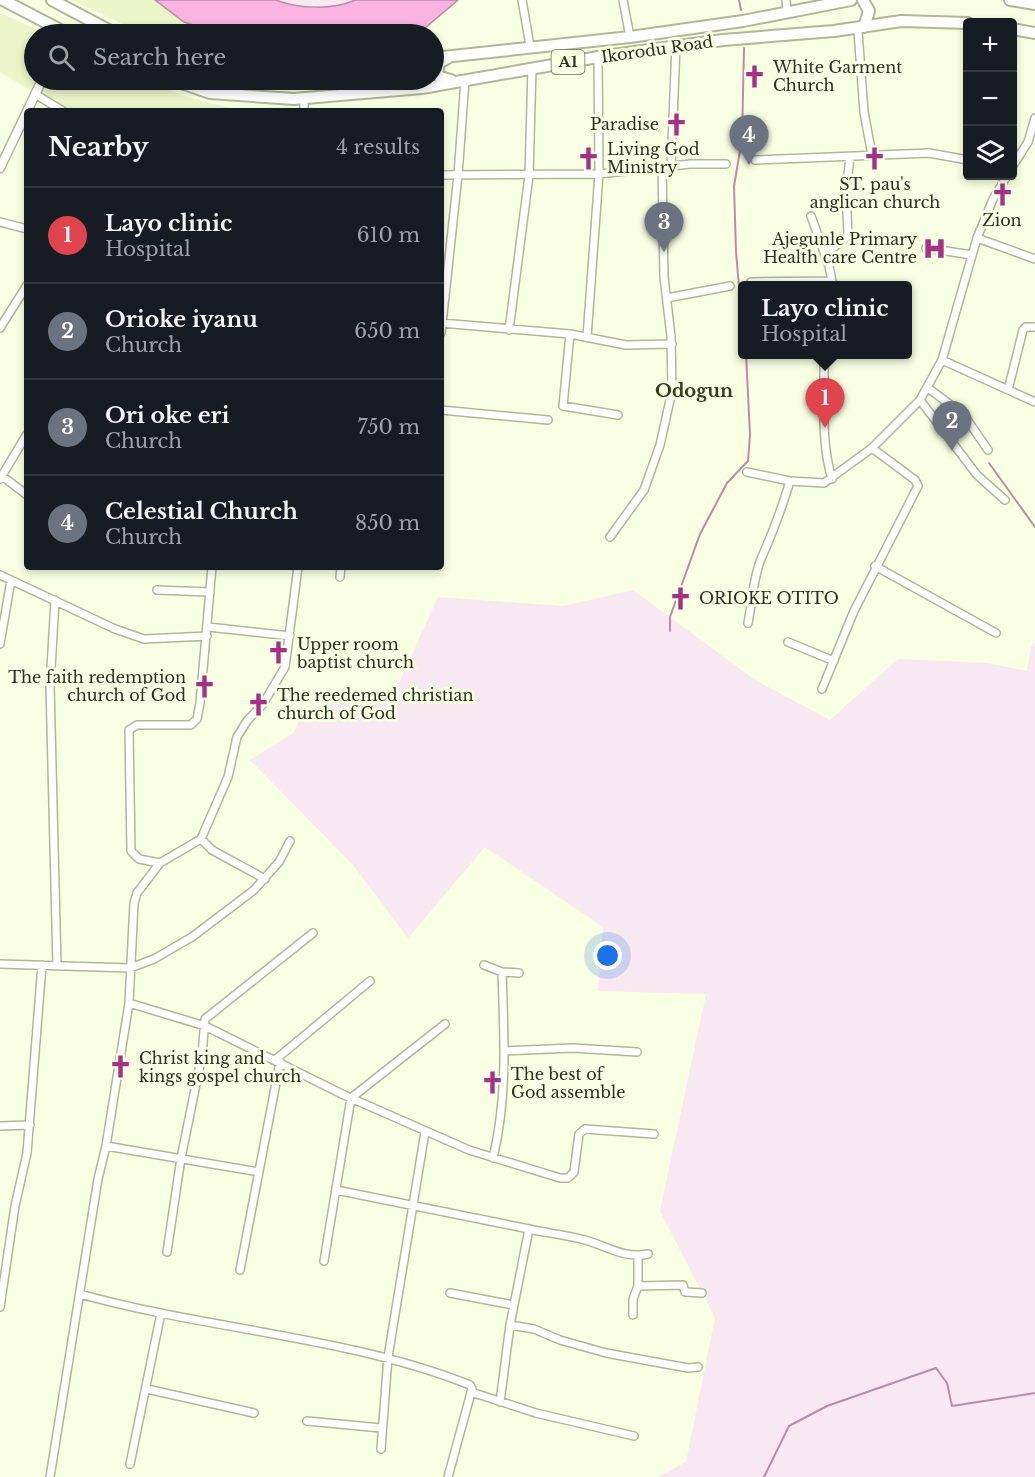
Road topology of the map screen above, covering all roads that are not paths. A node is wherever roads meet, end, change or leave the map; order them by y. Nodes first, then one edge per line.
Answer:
1 (3, 0) edge
2 (52, 0) edge
3 (522, 0) edge
4 (622, 0) edge
5 (851, 0) edge
6 (864, 0) edge
7 (1010, 0) edge
8 (1035, 3) edge
9 (786, 5) edge
10 (963, 23) edge
11 (47, 24) edge
12 (97, 24) edge
13 (861, 29) junction
14 (1017, 30) edge
15 (1035, 33) edge
16 (630, 37) junction
17 (530, 46) junction
18 (676, 46) junction
19 (460, 54) junction
20 (444, 56) edge
21 (598, 57) junction
22 (444, 59) edge
23 (532, 68) junction
24 (444, 78) edge
25 (465, 80) junction
26 (444, 84) edge
27 (37, 90) edge
28 (201, 90) edge
29 (398, 90) edge
30 (35, 94) junction
31 (304, 98) junction
32 (27, 108) edge
33 (58, 108) edge
34 (304, 108) edge
35 (24, 113) edge
36 (1035, 118) edge
37 (1032, 143) edge
38 (4, 148) edge
39 (872, 155) junction
40 (850, 157) junction
41 (963, 159) edge
42 (755, 160) dead end
43 (1017, 161) edge
44 (726, 164) dead end
45 (671, 167) junction
46 (0, 168) edge
47 (662, 168) junction
48 (599, 174) junction
49 (444, 175) edge
50 (458, 175) junction
51 (530, 176) junction
52 (1002, 180) edge
53 (811, 216) dead end
54 (0, 222) edge
55 (24, 228) edge
56 (977, 238) junction
57 (926, 248) dead end
58 (825, 254) junction
59 (972, 255) junction
60 (1035, 259) edge
61 (445, 264) edge
62 (832, 281) edge
63 (730, 286) dead end
64 (24, 295) edge
65 (667, 298) junction
66 (444, 323) edge
67 (1035, 327) edge
68 (0, 328) edge
69 (509, 330) junction
70 (570, 334) junction
71 (587, 337) junction
72 (672, 344) junction
73 (824, 359) edge
74 (942, 360) junction
75 (928, 388) junction
76 (1008, 390) junction
77 (920, 400) junction
78 (1035, 402) edge
79 (444, 410) edge
80 (618, 415) dead end
81 (548, 420) dead end
82 (24, 439) edge
83 (872, 448) junction
84 (988, 450) dead end
85 (747, 472) dead end
86 (1, 477) edge
87 (832, 479) junction
88 (790, 481) junction
89 (24, 493) edge
90 (1005, 501) dead end
91 (610, 537) dead end
92 (875, 566) junction
93 (212, 570) edge
94 (298, 570) edge
95 (341, 570) edge
96 (0, 575) edge
97 (340, 577) dead end
98 (11, 580) junction
99 (157, 590) dead end
100 (210, 592) junction
101 (55, 600) junction
102 (748, 623) dead end
103 (208, 627) junction
104 (996, 633) dead end
105 (207, 636) junction
106 (290, 636) junction
107 (788, 642) dead end
108 (0, 644) edge
109 (834, 661) junction
110 (822, 689) dead end
111 (201, 839) junction
112 (290, 841) dead end
113 (160, 863) junction
114 (265, 879) junction
115 (313, 933) dead end
116 (0, 964) edge
117 (42, 965) junction
118 (57, 965) junction
119 (484, 965) dead end
120 (130, 968) junction
121 (502, 972) junction
122 (519, 973) dead end
123 (370, 981) dead end
124 (129, 1003) junction
125 (445, 1024) dead end
126 (204, 1026) junction
127 (505, 1051) junction
128 (637, 1052) dead end
129 (277, 1061) junction
130 (351, 1098) junction
131 (30, 1125) junction
132 (0, 1126) edge
133 (425, 1132) junction
134 (654, 1134) dead end
135 (106, 1146) junction
136 (181, 1158) junction
137 (493, 1158) junction
138 (259, 1173) junction
139 (336, 1190) junction
140 (413, 1203) junction
141 (529, 1229) junction
142 (166, 1252) dead end
143 (648, 1254) dead end
144 (638, 1256) junction
145 (324, 1261) dead end
146 (240, 1270) dead end
147 (638, 1286) junction
148 (450, 1293) dead end
149 (702, 1293) dead end
150 (80, 1294) junction
151 (513, 1305) junction
152 (0, 1307) edge
153 (161, 1313) junction
154 (633, 1315) dead end
155 (510, 1325) junction
156 (388, 1357) junction
157 (698, 1367) dead end
158 (147, 1389) junction
159 (471, 1392) junction
160 (500, 1402) junction
161 (254, 1413) dead end
162 (307, 1421) dead end
163 (381, 1428) junction
164 (634, 1436) dead end
165 (381, 1449) dead end
166 (130, 1464) dead end
167 (50, 1477) edge
168 (448, 1477) edge

1 - 11 highway
2 - 12 highway
3 - 17 street
4 - 16 street
5 - 9 highway, Ikorodu Road / A1
6 - 13 highway
7 - 8 highway
9 - 16 highway, Ikorodu Road / A1
10 - 13 highway, Ikorodu Road / A1
13 - 18 highway, Ikorodu Road / A1
13 - 39 street
14 - 15 highway
16 - 17 highway, Ikorodu Road / A1
17 - 19 highway, Ikorodu Road / A1
18 - 21 highway, Ikorodu Road / A1
18 - 45 street
19 - 20 highway, Ikorodu Road / A1
19 - 22 highway
21 - 23 highway, Ikorodu Road / A1
21 - 48 street
23 - 25 highway, Ikorodu Road / A1
23 - 51 street
24 - 25 highway
25 - 26 highway, Ikorodu Road / A1
25 - 50 street
27 - 30 street
28 - 31 highway, Ikorodu Road / A1
29 - 31 highway, Ikorodu Road / A1
30 - 32 street
30 - 33 street
31 - 34 street
35 - 38 street
36 - 37 street
37 - 43 street
38 - 46 street
39 - 40 street
39 - 41 street
40 - 42 street
40 - 58 street
44 - 45 street
45 - 47 street
47 - 48 street
47 - 65 street
48 - 51 street
48 - 71 street
49 - 50 street
50 - 51 street
50 - 61 street
51 - 69 street
52 - 56 street
53 - 58 street
54 - 55 street
56 - 59 street
56 - 60 street
57 - 59 street
58 - 62 street
59 - 74 street
63 - 65 street
64 - 68 street
65 - 72 street
66 - 69 street
67 - 76 street
69 - 70 street
70 - 71 street
70 - 80 street
71 - 72 street
72 - 91 street
73 - 87 street
74 - 75 street
74 - 76 street
75 - 77 street
75 - 84 street
76 - 78 street
77 - 83 street
77 - 90 street
79 - 81 street
82 - 86 street
83 - 87 street
83 - 92 street
85 - 88 street
86 - 89 street
87 - 88 street
88 - 102 street
92 - 104 street
92 - 109 street
93 - 100 street
94 - 106 street
95 - 97 street
96 - 98 street
98 - 101 street
98 - 108 street
99 - 100 street
100 - 103 street
101 - 105 street
101 - 118 street
103 - 105 street
103 - 106 street
105 - 113 street
106 - 111 street
107 - 109 street
109 - 110 street
111 - 113 street
111 - 114 street
112 - 114 street
113 - 120 street
114 - 120 street
115 - 126 street
116 - 117 street
117 - 118 street
117 - 131 street
118 - 120 street
119 - 121 street
120 - 124 street
121 - 122 street
121 - 127 street
123 - 129 street
124 - 126 street
124 - 135 street
125 - 130 street
126 - 129 street
126 - 136 street
127 - 128 street
127 - 137 street
129 - 130 street
129 - 138 street
130 - 133 street
130 - 139 street
131 - 132 street
131 - 152 street
133 - 137 street
133 - 140 street
134 - 137 street
135 - 136 street
135 - 150 street
136 - 138 street
136 - 142 street
138 - 146 street
139 - 140 street
139 - 145 street
140 - 141 street
140 - 156 street
141 - 144 street
141 - 151 street
143 - 144 street
144 - 147 street
147 - 149 street
147 - 154 street
148 - 151 street
150 - 153 street
150 - 167 street
151 - 155 street
153 - 156 street
153 - 158 street
155 - 157 street
155 - 160 street
156 - 159 street
156 - 163 street
158 - 161 street
158 - 166 street
159 - 160 street
159 - 168 street
160 - 164 street
162 - 163 street
163 - 165 street

